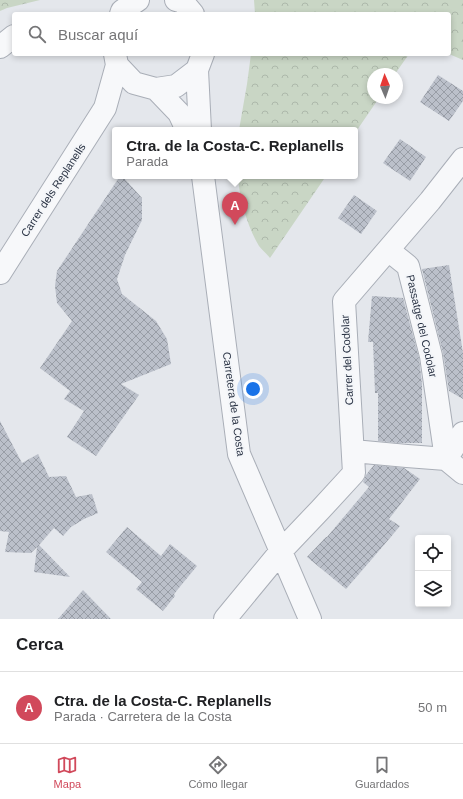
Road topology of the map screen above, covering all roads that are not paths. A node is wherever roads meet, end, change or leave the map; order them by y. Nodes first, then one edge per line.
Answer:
1 (138, 0) edge
2 (176, 0) edge
3 (204, 0) edge
4 (122, 12) edge
5 (192, 12) edge
6 (201, 12) edge
7 (12, 38) edge
8 (0, 47) edge
9 (116, 60) edge
10 (200, 62) edge
11 (149, 87) junction
12 (105, 108) junction
13 (186, 127) edge
14 (200, 127) edge
15 (463, 159) edge
16 (203, 179) edge
17 (388, 250) junction
18 (0, 273) edge
19 (463, 433) edge
20 (353, 451) junction
21 (446, 459) junction
22 (463, 472) edge
23 (281, 551) junction
24 (225, 619) edge
25 (310, 619) edge

1 - 4 street
2 - 5 street
3 - 6 street
7 - 8 street
9 - 11 street
9 - 12 street, Carrer dels Replanells
10 - 11 street
10 - 14 street
11 - 12 street, Carrer dels Replanells
11 - 13 street
12 - 18 street, Carrer dels Replanells
15 - 17 street, Carrer del Codolar
16 - 23 street, Carretera de la Costa
17 - 20 street, Carrer del Codolar
17 - 21 street, Passatge del Codolar
19 - 21 street
20 - 21 street
20 - 23 street, Carrer del Codolar
21 - 22 street
23 - 24 street, Carrer del Codolar
23 - 25 street, Carretera de la Costa

